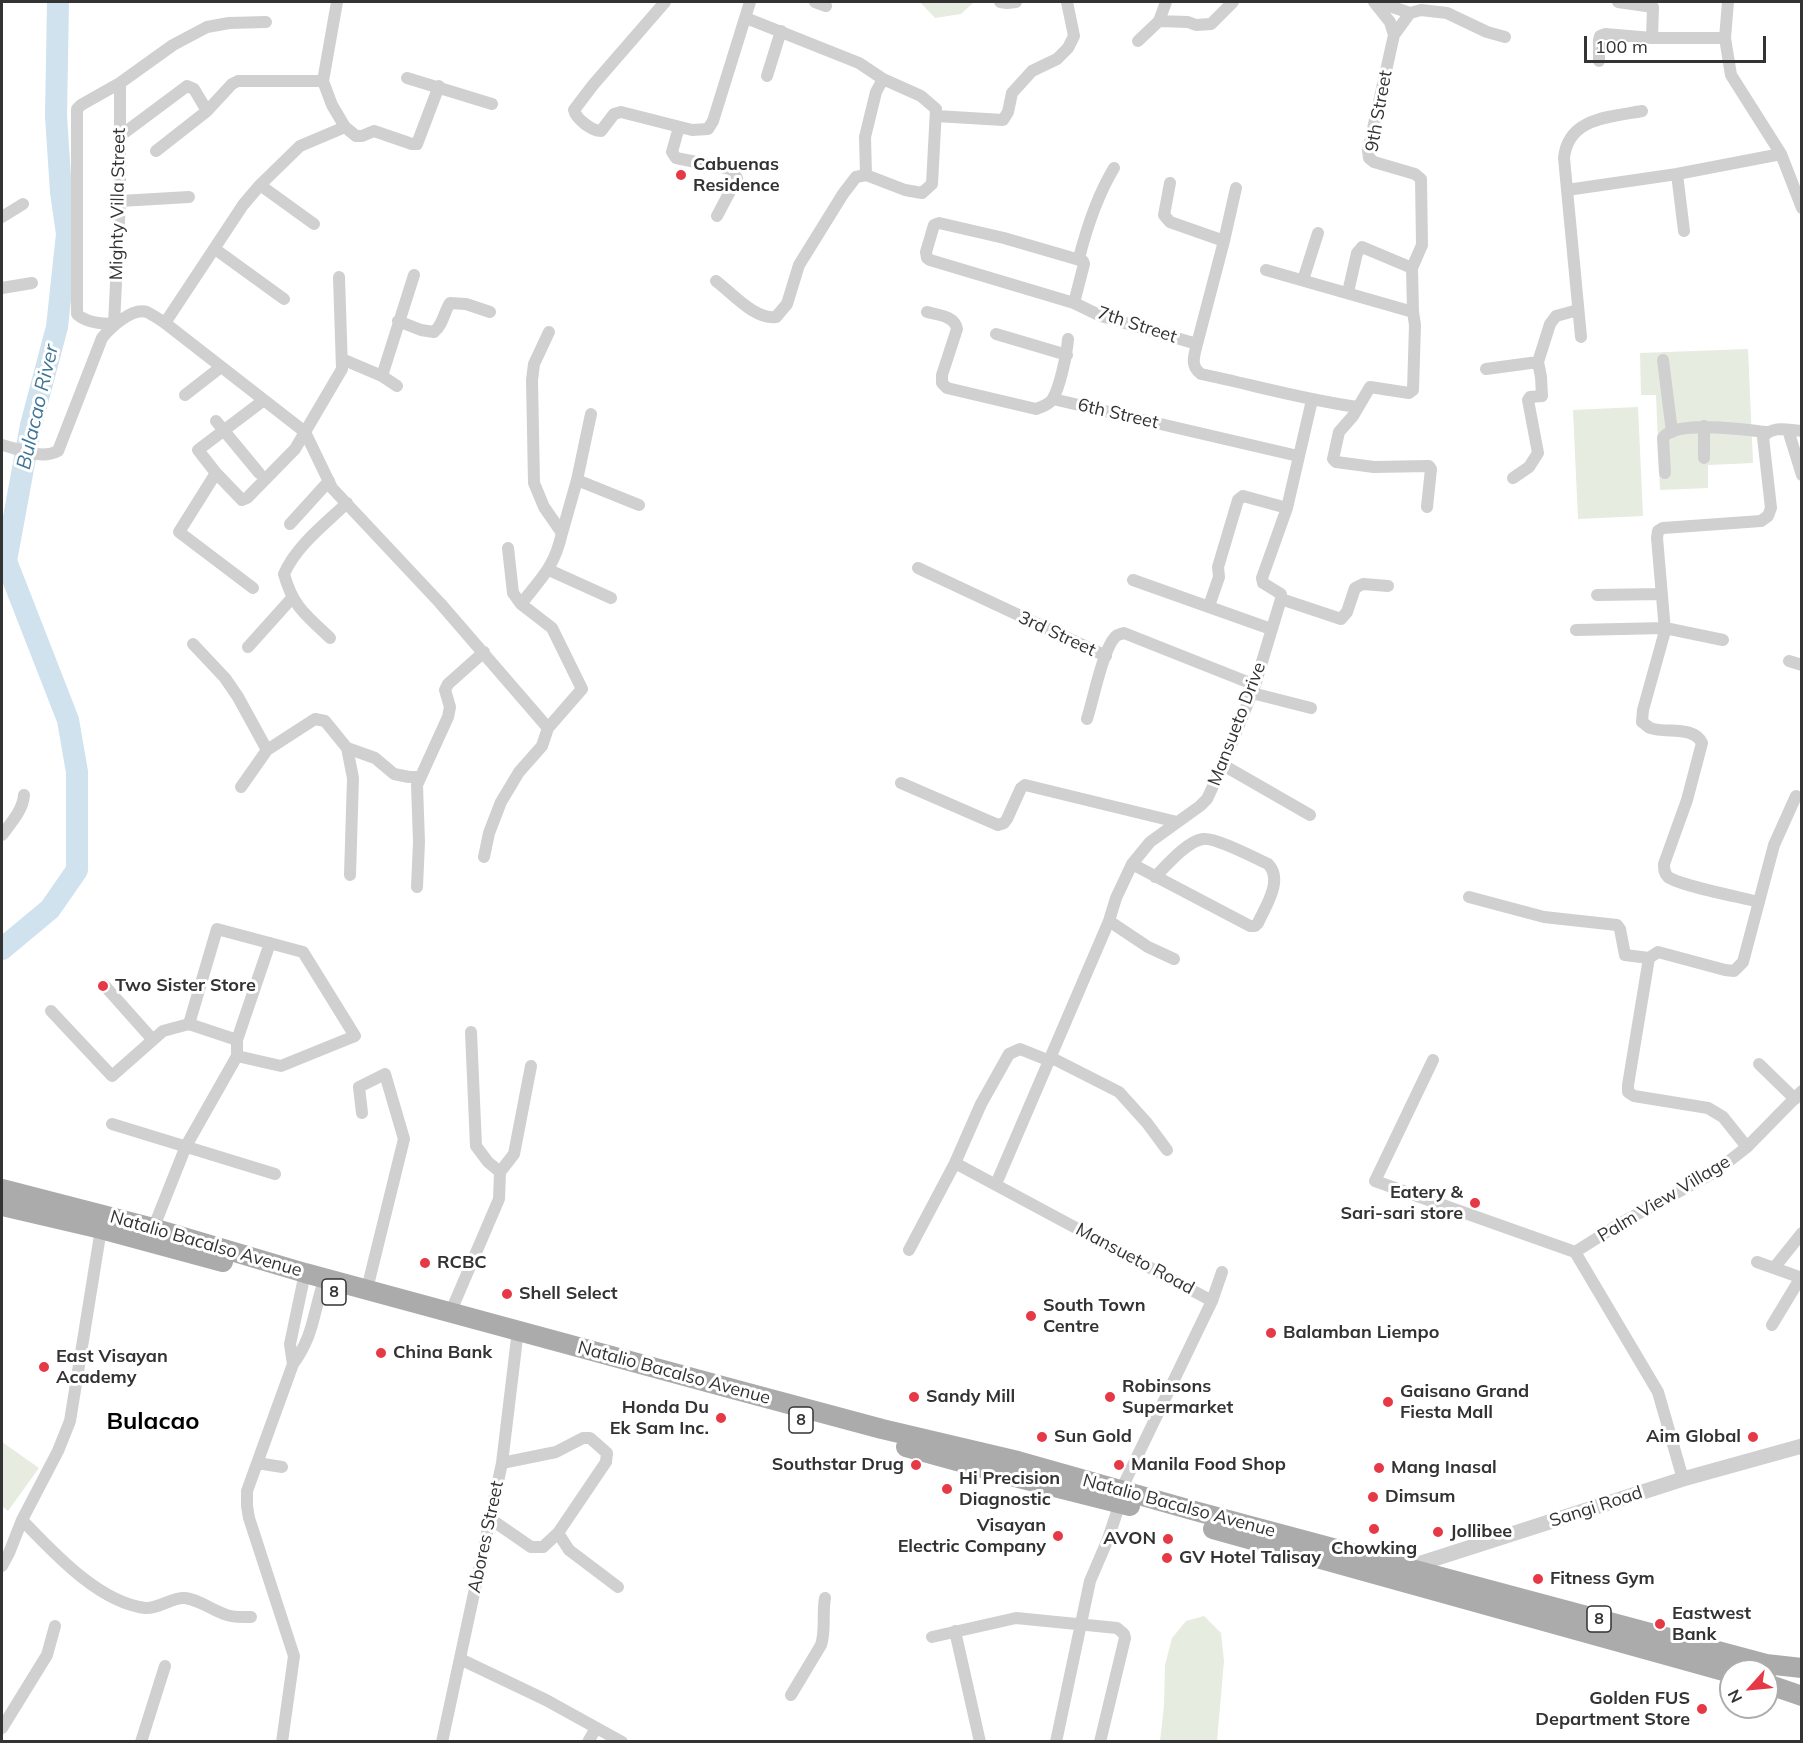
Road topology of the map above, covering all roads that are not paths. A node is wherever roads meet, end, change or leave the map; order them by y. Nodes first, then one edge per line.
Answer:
1 (337, 2) edge
2 (665, 2) edge
3 (750, 2) edge
4 (1000, 2) edge
5 (1016, 2) edge
6 (1066, 2) edge
7 (1166, 2) edge
8 (1233, 2) edge
9 (1376, 2) edge
10 (1618, 2) edge
11 (1728, 2) edge
12 (1410, 12) junction
13 (746, 18) junction
14 (1159, 21) junction
15 (266, 22) dead end
16 (781, 31) junction
17 (1394, 35) junction
18 (1505, 38) dead end
19 (1652, 38) junction
20 (1725, 38) junction
21 (1138, 41) dead end
22 (1599, 61) dead end
23 (767, 76) dead end
24 (407, 78) dead end
25 (883, 79) junction
26 (323, 81) junction
27 (120, 83) junction
28 (438, 86) junction
29 (492, 104) dead end
30 (207, 111) junction
31 (1642, 111) dead end
32 (936, 116) junction
33 (345, 127) junction
34 (679, 127) junction
35 (120, 136) junction
36 (156, 151) dead end
37 (1781, 154) junction
38 (1114, 168) dead end
39 (1677, 174) junction
40 (866, 175) junction
41 (1170, 183) dead end
42 (260, 185) junction
43 (1236, 188) dead end
44 (1567, 190) junction
45 (189, 197) dead end
46 (120, 201) junction
47 (23, 204) dead end
48 (1802, 208) edge
49 (717, 216) dead end
50 (2, 217) edge
51 (314, 224) dead end
52 (1684, 231) dead end
53 (1318, 233) dead end
54 (1224, 241) junction
55 (215, 249) junction
56 (1078, 258) junction
57 (1412, 268) junction
58 (1266, 270) dead end
59 (414, 275) dead end
60 (339, 277) dead end
61 (1304, 280) junction
62 (716, 281) dead end
63 (33, 283) dead end
64 (2, 288) edge
65 (1348, 292) junction
66 (284, 299) dead end
67 (1074, 303) junction
68 (1578, 310) junction
69 (490, 312) dead end
70 (927, 312) dead end
71 (1413, 312) junction
72 (398, 321) junction
73 (165, 323) junction
74 (114, 324) junction
75 (549, 332) dead end
76 (996, 334) dead end
77 (1581, 337) dead end
78 (1068, 339) dead end
79 (1197, 344) junction
80 (1067, 354) junction
81 (342, 359) junction
82 (1664, 360) dead end
83 (1538, 362) junction
84 (221, 367) junction
85 (1486, 369) dead end
86 (382, 376) junction
87 (398, 386) dead end
88 (186, 395) dead end
89 (1053, 399) junction
90 (264, 400) junction
91 (1312, 400) junction
92 (1358, 407) junction
93 (591, 414) dead end
94 (219, 426) junction
95 (1704, 426) junction
96 (1788, 430) junction
97 (1802, 431) edge
98 (305, 432) junction
99 (1672, 432) junction
100 (1767, 432) junction
101 (2, 445) edge
102 (1298, 456) junction
103 (1704, 458) dead end
104 (216, 473) junction
105 (259, 473) dead end
106 (1665, 473) dead end
107 (1802, 475) edge
108 (1513, 478) dead end
109 (577, 480) junction
110 (329, 481) junction
111 (347, 503) junction
112 (639, 505) dead end
113 (1427, 507) dead end
114 (1287, 508) junction
115 (290, 524) dead end
116 (562, 533) junction
117 (508, 548) dead end
118 (918, 568) dead end
119 (549, 570) junction
120 (1133, 580) dead end
121 (1388, 586) dead end
122 (253, 588) dead end
123 (1662, 594) junction
124 (1597, 595) dead end
125 (292, 598) junction
126 (611, 598) dead end
127 (1281, 599) junction
128 (521, 604) junction
129 (1209, 606) junction
130 (1665, 628) junction
131 (1271, 629) junction
132 (1576, 630) dead end
133 (330, 638) dead end
134 (1724, 640) dead end
135 (193, 644) dead end
136 (248, 647) dead end
137 (484, 652) junction
138 (1106, 656) junction
139 (1789, 661) dead end
140 (1802, 665) edge
141 (1253, 689) junction
142 (1311, 708) dead end
143 (1088, 719) dead end
144 (548, 728) junction
145 (347, 748) junction
146 (267, 750) junction
147 (1223, 765) junction
148 (420, 777) junction
149 (901, 783) dead end
150 (241, 787) dead end
151 (24, 795) dead end
152 (1797, 796) dead end
153 (1310, 815) dead end
154 (1177, 822) junction
155 (2, 835) edge
156 (484, 857) dead end
157 (1132, 864) junction
158 (350, 874) dead end
159 (1155, 877) junction
160 (417, 887) dead end
161 (1469, 897) dead end
162 (1759, 902) junction
163 (1109, 921) junction
164 (270, 943) junction
165 (1649, 958) junction
166 (1174, 959) dead end
167 (104, 985) dead end
168 (51, 1011) dead end
169 (189, 1024) junction
170 (471, 1032) dead end
171 (153, 1040) junction
172 (237, 1040) junction
173 (237, 1056) junction
174 (1051, 1059) junction
175 (1432, 1060) dead end
176 (1759, 1065) dead end
177 (531, 1066) dead end
178 (1798, 1095) edge
179 (362, 1113) dead end
180 (112, 1124) dead end
181 (186, 1146) junction
182 (1747, 1148) junction
183 (1167, 1150) dead end
184 (955, 1163) junction
185 (500, 1172) junction
186 (275, 1174) dead end
187 (996, 1184) junction
188 (2, 1189) edge
189 (2, 1206) edge
190 (101, 1229) junction
191 (1802, 1233) edge
192 (151, 1235) junction
193 (909, 1250) dead end
194 (1575, 1252) junction
195 (1757, 1262) dead end
196 (1774, 1268) junction
197 (1222, 1272) dead end
198 (1801, 1277) edge
199 (314, 1281) junction
200 (367, 1288) junction
201 (1212, 1301) junction
202 (451, 1311) junction
203 (1772, 1324) dead end
204 (518, 1337) junction
205 (293, 1364) junction
206 (1802, 1446) edge
207 (257, 1463) junction
208 (502, 1463) junction
209 (282, 1467) dead end
210 (1683, 1479) junction
211 (1120, 1496) junction
212 (489, 1518) junction
213 (22, 1520) junction
214 (558, 1533) junction
215 (2, 1566) edge
216 (1403, 1575) junction
217 (618, 1587) dead end
218 (825, 1598) dead end
219 (251, 1617) dead end
220 (1080, 1623) junction
221 (55, 1626) dead end
222 (955, 1632) junction
223 (933, 1637) dead end
224 (460, 1659) junction
225 (1719, 1663) edge
226 (165, 1666) dead end
227 (1719, 1669) edge
228 (1779, 1678) edge
229 (1779, 1678) edge
230 (1799, 1681) edge
231 (791, 1695) dead end
232 (2, 1728) edge
233 (596, 1728) junction
234 (141, 1742) edge
235 (282, 1742) edge
236 (442, 1742) edge
237 (588, 1742) edge
238 (621, 1742) edge
239 (980, 1742) edge
240 (1056, 1742) edge
241 (1100, 1742) edge

1 - 26 street
2 - 34 street
3 - 13 street
4 - 5 street
6 - 32 street
7 - 14 street
8 - 14 street
9 - 12 street
9 - 17 street
10 - 19 street
11 - 20 street
12 - 17 street, 9th Street
12 - 18 street
13 - 16 street
13 - 34 street
14 - 21 street
15 - 27 street
16 - 23 street
16 - 25 street
17 - 57 street, 9th Street
19 - 20 street
19 - 22 street
20 - 37 street
24 - 28 street
25 - 32 street
25 - 40 street
26 - 30 street
26 - 33 street
27 - 35 street, Mighty Villa Street
27 - 74 street
28 - 29 street
28 - 33 street
30 - 35 street
30 - 36 street
31 - 44 street
32 - 40 street
33 - 42 street
34 - 49 street
35 - 46 street, Mighty Villa Street
37 - 39 street
37 - 48 street
38 - 56 street
39 - 44 street
39 - 52 street
40 - 62 street
41 - 54 street
42 - 51 street
42 - 55 street
43 - 54 street
44 - 68 street
45 - 46 street
46 - 74 street, Mighty Villa Street
47 - 50 street
53 - 61 street
54 - 79 street
55 - 66 street
55 - 73 street
56 - 67 street
56 - 67 street, 7th Street
57 - 65 street
57 - 71 street, 9th Street
58 - 61 street
59 - 72 street
60 - 81 street
61 - 65 street
63 - 64 street
65 - 71 street
67 - 79 street, 7th Street
68 - 77 street
68 - 83 street
69 - 72 street
70 - 89 street, 6th Street
71 - 92 street, 9th Street
72 - 86 street
73 - 74 street
73 - 84 street
74 - 101 street
75 - 116 street
76 - 80 street
78 - 80 street
79 - 91 street, 7th Street
80 - 89 street
81 - 86 street
81 - 98 street
82 - 99 street
83 - 85 street
83 - 108 street
84 - 88 street
84 - 90 street
86 - 87 street
89 - 102 street, 6th Street
90 - 94 street
90 - 98 street
91 - 92 street, 7th Street
91 - 102 street
92 - 113 street
93 - 109 street
94 - 104 street
94 - 105 street
95 - 99 street
95 - 100 street
95 - 103 street
96 - 97 street
96 - 100 street
96 - 107 street
98 - 104 street
98 - 110 street
99 - 106 street
100 - 123 street
102 - 114 street
104 - 122 street
109 - 112 street
109 - 116 street
110 - 111 street
110 - 115 street
111 - 125 street
111 - 137 street
114 - 127 street
114 - 129 street
116 - 119 street
117 - 128 street
118 - 138 street, 3rd Street
119 - 126 street
119 - 128 street
120 - 129 street
121 - 127 street
123 - 124 street
123 - 130 street
125 - 133 street
125 - 136 street
127 - 131 street, Mansueto Drive
128 - 144 street
129 - 131 street
130 - 132 street
130 - 134 street
130 - 162 street
131 - 141 street, Mansueto Drive
135 - 146 street
137 - 144 street
137 - 148 street
138 - 141 street, 3rd Street
138 - 143 street
139 - 140 street
141 - 142 street
141 - 147 street, Mansueto Drive
144 - 156 street
145 - 146 street
145 - 148 street
145 - 158 street
146 - 150 street
147 - 153 street
147 - 154 street, Mansueto Drive
148 - 160 street
149 - 154 street
151 - 155 street
152 - 162 street
154 - 157 street, Mansueto Drive
157 - 159 street
157 - 163 street, Mansueto Drive
159 - 159 street
161 - 165 street
162 - 165 street
163 - 166 street
163 - 174 street, Mansueto Drive
164 - 169 street
164 - 172 street
164 - 173 street
165 - 182 street
167 - 171 street
168 - 171 street
169 - 171 street
169 - 172 street
170 - 185 street
172 - 173 street
173 - 181 street
174 - 183 street
174 - 184 street
174 - 187 street, Mansueto Drive
175 - 194 street
176 - 178 street
177 - 185 street
178 - 182 street, Palm View Village
179 - 200 street
180 - 181 street
181 - 186 street
181 - 192 street
182 - 194 street, Palm View Village
184 - 187 street, Mansueto Road
184 - 193 street
185 - 202 street
187 - 201 street, Mansueto Road
188 - 192 main road, Natalio Bacalso Avenue / 8
189 - 190 main road, Natalio Bacalso Avenue / 8
190 - 192 main road, Natalio Bacalso Avenue / 8
190 - 213 street
191 - 196 street
192 - 199 main road, Natalio Bacalso Avenue / 8
194 - 210 street
195 - 196 street
196 - 198 street
197 - 201 street
198 - 203 street
199 - 200 main road, Natalio Bacalso Avenue / 8
199 - 204 main road, Natalio Bacalso Avenue / 8
199 - 205 street
199 - 205 street
200 - 202 main road, Natalio Bacalso Avenue / 8
201 - 211 street, Mansueto Road
202 - 204 main road, Natalio Bacalso Avenue / 8
204 - 208 street, Abores Street
204 - 211 main road, Natalio Bacalso Avenue / 8
205 - 207 street
206 - 210 street, Sangi Road
207 - 209 street
207 - 235 street
208 - 212 street, Abores Street
208 - 214 street
210 - 216 street, Sangi Road
211 - 216 main road, Natalio Bacalso Avenue / 8
211 - 220 street, Mansueto Road
212 - 214 street
212 - 224 street, Abores Street
213 - 215 street
213 - 219 street
214 - 217 street
216 - 225 main road, Natalio Bacalso Avenue / 8
216 - 227 main road, Natalio Bacalso Avenue / 8
218 - 231 street
220 - 222 street
220 - 240 street, Mansueto Road
220 - 241 street
221 - 232 street
222 - 223 street
222 - 239 street
224 - 233 street
224 - 236 street, Abores Street
226 - 234 street
228 - 230 main road, Natalio Bacalso Avenue
229 - 230 main road, Natalio Bacalso Avenue
233 - 237 street
233 - 238 street

